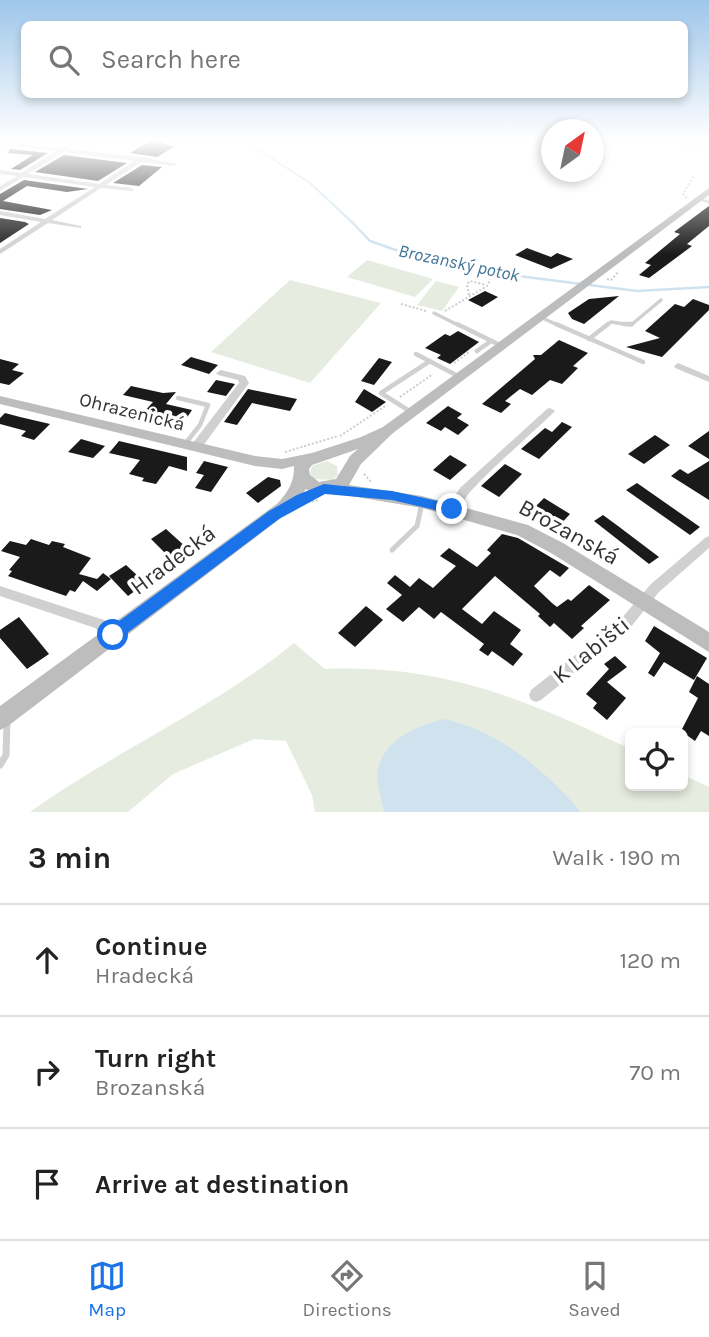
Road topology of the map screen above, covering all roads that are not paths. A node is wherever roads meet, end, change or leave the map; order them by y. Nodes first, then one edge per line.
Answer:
1 (17, 179) edge
2 (59, 179) edge
3 (110, 179) edge
4 (101, 185) junction
5 (0, 190) edge
6 (131, 190) dead end
7 (709, 191) edge
8 (701, 201) edge
9 (0, 213) edge
10 (46, 221) junction
11 (79, 226) dead end
12 (0, 252) edge
13 (662, 300) dead end
14 (436, 314) road end
15 (540, 317) junction
16 (589, 339) junction
17 (496, 343) junction
18 (477, 351) dead end
19 (416, 354) dead end
20 (430, 361) junction
21 (643, 362) dead end
22 (678, 366) dead end
23 (221, 373) dead end
24 (458, 376) junction
25 (709, 379) edge
26 (178, 398) dead end
27 (2, 403) edge
28 (411, 411) junction
29 (550, 411) dead end
30 (388, 430) junction
31 (190, 446) junction
32 (317, 455) junction
33 (256, 461) junction
34 (349, 472) junction
35 (301, 476) junction
36 (328, 492) junction
37 (392, 495) junction
38 (422, 502) junction
39 (452, 509) junction
40 (274, 515) junction
41 (709, 541) edge
42 (392, 550) dead end
43 (0, 591) edge
44 (643, 603) junction
45 (113, 635) junction
46 (709, 643) edge
47 (536, 695) dead end
48 (4, 717) edge
49 (0, 765) edge

1 - 5 street
2 - 4 street
3 - 4 street
4 - 6 street
4 - 10 street
7 - 8 main road
8 - 15 main road
9 - 10 street
10 - 11 street
10 - 12 street
13 - 16 lane
14 - 17 lane
15 - 16 lane
15 - 17 main road
16 - 21 lane
17 - 18 lane
17 - 24 main road
19 - 20 lane
20 - 24 lane
20 - 28 lane
22 - 25 street
23 - 31 street
24 - 28 main road
26 - 31 lane
27 - 31 main road, Ohrazenická
28 - 30 main road
29 - 39 street
30 - 32 main road, Ohrazenická
30 - 34 main road
31 - 33 main road, Ohrazenická
32 - 33 main road, Ohrazenická
32 - 34 main road
32 - 35 main road
33 - 35 main road, Ohrazenická
34 - 36 main road
34 - 37 main road, Brozanská
35 - 36 main road
35 - 40 main road, Hradecká
36 - 37 main road, Brozanská
36 - 40 main road, Hradecká
37 - 38 main road, Brozanská
38 - 39 main road, Brozanská
38 - 42 lane
39 - 44 main road, Brozanská
40 - 45 main road, Hradecká
41 - 44 street, K Labišti
43 - 45 street
44 - 46 main road, Brozanská
44 - 47 street, K Labišti
45 - 48 main road, Hradecká
48 - 49 lane

